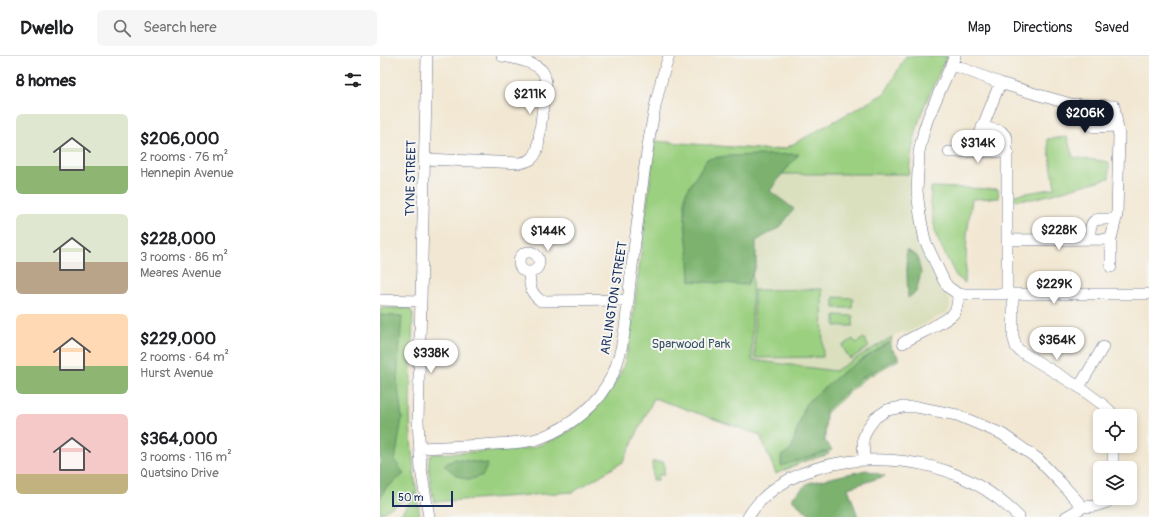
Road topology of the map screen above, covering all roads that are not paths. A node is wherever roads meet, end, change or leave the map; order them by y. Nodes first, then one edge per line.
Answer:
1 (427, 56) edge
2 (502, 56) edge
3 (669, 56) edge
4 (953, 60) edge
5 (1000, 83) junction
6 (1085, 105) junction
7 (982, 126) junction
8 (1117, 126) junction
9 (949, 152) dead end
10 (976, 152) junction
11 (1008, 152) junction
12 (424, 159) junction
13 (1116, 219) junction
14 (1090, 239) junction
15 (1111, 239) junction
16 (1007, 240) junction
17 (1111, 267) dead end
18 (529, 272) dead end
19 (958, 294) junction
20 (1010, 294) junction
21 (1149, 294) edge
22 (380, 300) edge
23 (628, 300) junction
24 (421, 301) junction
25 (903, 343) dead end
26 (1103, 347) dead end
27 (1079, 387) junction
28 (1108, 409) edge
29 (420, 448) junction
30 (864, 460) junction
31 (1098, 505) edge
32 (1083, 507) junction
33 (429, 517) edge
34 (748, 517) edge
35 (1019, 517) edge
36 (1066, 517) edge

1 - 12 street, TYNE STREET
2 - 12 street
3 - 23 street, ARLINGTON STREET
4 - 5 street
4 - 19 street
5 - 6 street
5 - 7 street
6 - 8 street
6 - 8 street
7 - 10 street
7 - 11 street
8 - 13 street
9 - 10 street
10 - 11 street
11 - 16 street
12 - 24 street, TYNE STREET
13 - 14 street
13 - 15 street
14 - 15 street
14 - 16 street
15 - 17 street
16 - 20 street
18 - 23 street
19 - 20 street
19 - 25 street
20 - 21 street
20 - 27 street
22 - 24 street
23 - 29 street, ARLINGTON STREET
24 - 29 street, TYNE STREET
26 - 27 street
27 - 28 street
29 - 33 street, TYNE STREET
30 - 32 street
30 - 34 street
30 - 35 street
31 - 32 street
32 - 36 street

